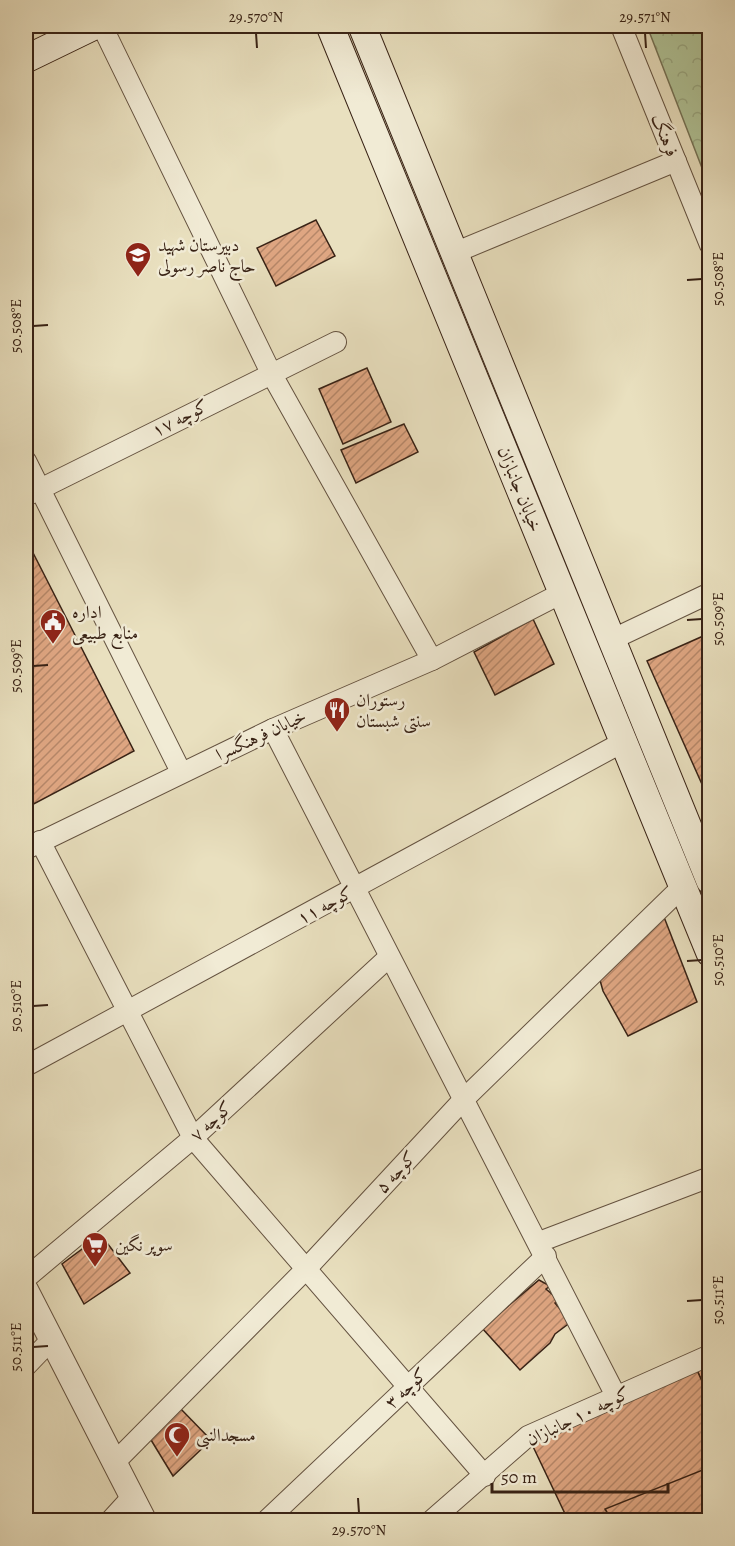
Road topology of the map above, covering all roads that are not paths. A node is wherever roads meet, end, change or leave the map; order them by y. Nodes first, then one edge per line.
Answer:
1 (94, 26) edge
2 (102, 26) edge
3 (330, 26) edge
4 (362, 26) edge
5 (621, 26) edge
6 (26, 59) edge
7 (676, 161) junction
8 (710, 244) edge
9 (454, 253) junction
10 (336, 342) dead end
11 (502, 372) junction
12 (271, 373) junction
13 (476, 382) junction
14 (26, 460) edge
15 (32, 492) edge
16 (562, 593) junction
17 (710, 593) edge
18 (611, 640) junction
19 (432, 660) junction
20 (273, 729) junction
21 (623, 742) junction
22 (181, 772) junction
23 (33, 845) edge
24 (710, 881) edge
25 (682, 887) junction
26 (355, 889) junction
27 (710, 953) edge
28 (389, 957) junction
29 (128, 1011) junction
30 (26, 1066) edge
31 (464, 1099) junction
32 (194, 1138) junction
33 (710, 1177) edge
34 (542, 1249) junction
35 (307, 1268) junction
36 (26, 1278) edge
37 (26, 1290) edge
38 (51, 1340) junction
39 (710, 1355) edge
40 (26, 1366) edge
41 (408, 1386) junction
42 (616, 1396) junction
43 (114, 1462) junction
44 (485, 1476) junction
45 (132, 1497) junction
46 (111, 1521) edge
47 (144, 1521) edge
48 (267, 1521) edge
49 (432, 1521) edge

1 - 6 main road
2 - 12 street
3 - 13 main road, خیابان جانبازان
4 - 9 main road, خیابان جانبازان
5 - 7 street, فرهنگ
7 - 8 street, فرهنگ
7 - 9 street
9 - 11 main road, خیابان جانبازان
10 - 12 street, کوچه ۱۷
11 - 13 main road
11 - 18 main road, خیابان جانبازان
12 - 15 street, کوچه ۱۷
12 - 19 street
13 - 16 main road, خیابان جانبازان
14 - 15 street
15 - 22 street
16 - 19 street, خیابان فرهنگسرا
16 - 21 main road, خیابان جانبازان
17 - 18 street
18 - 24 main road, خیابان جانبازان
19 - 20 street, خیابان فرهنگسرا
20 - 22 street, خیابان فرهنگسرا
20 - 26 street
21 - 25 main road, خیابان جانبازان
21 - 26 street, کوچه ۱۱
22 - 23 street, خیابان فرهنگسرا
23 - 29 street
25 - 27 main road, خیابان جانبازان
25 - 31 street, کوچه ۵
26 - 28 street
26 - 29 street, کوچه ۱۱
28 - 31 street
28 - 32 street, کوچه ۷
29 - 30 street, کوچه ۱۱
29 - 32 street
31 - 34 street
31 - 35 street, کوچه ۵
32 - 35 street
32 - 36 street, کوچه ۷
33 - 34 street
34 - 41 street, کوچه ۳
34 - 42 street
35 - 41 street
35 - 43 street, کوچه ۵
37 - 38 street
38 - 40 street
38 - 43 street
39 - 42 street, کوچه ۱۰ جانبازان
41 - 44 street
41 - 48 street, کوچه ۳
42 - 44 street, کوچه ۱۰ جانبازان
43 - 45 street
44 - 49 street, کوچه ۱۰ جانبازان
45 - 46 street
45 - 47 street

